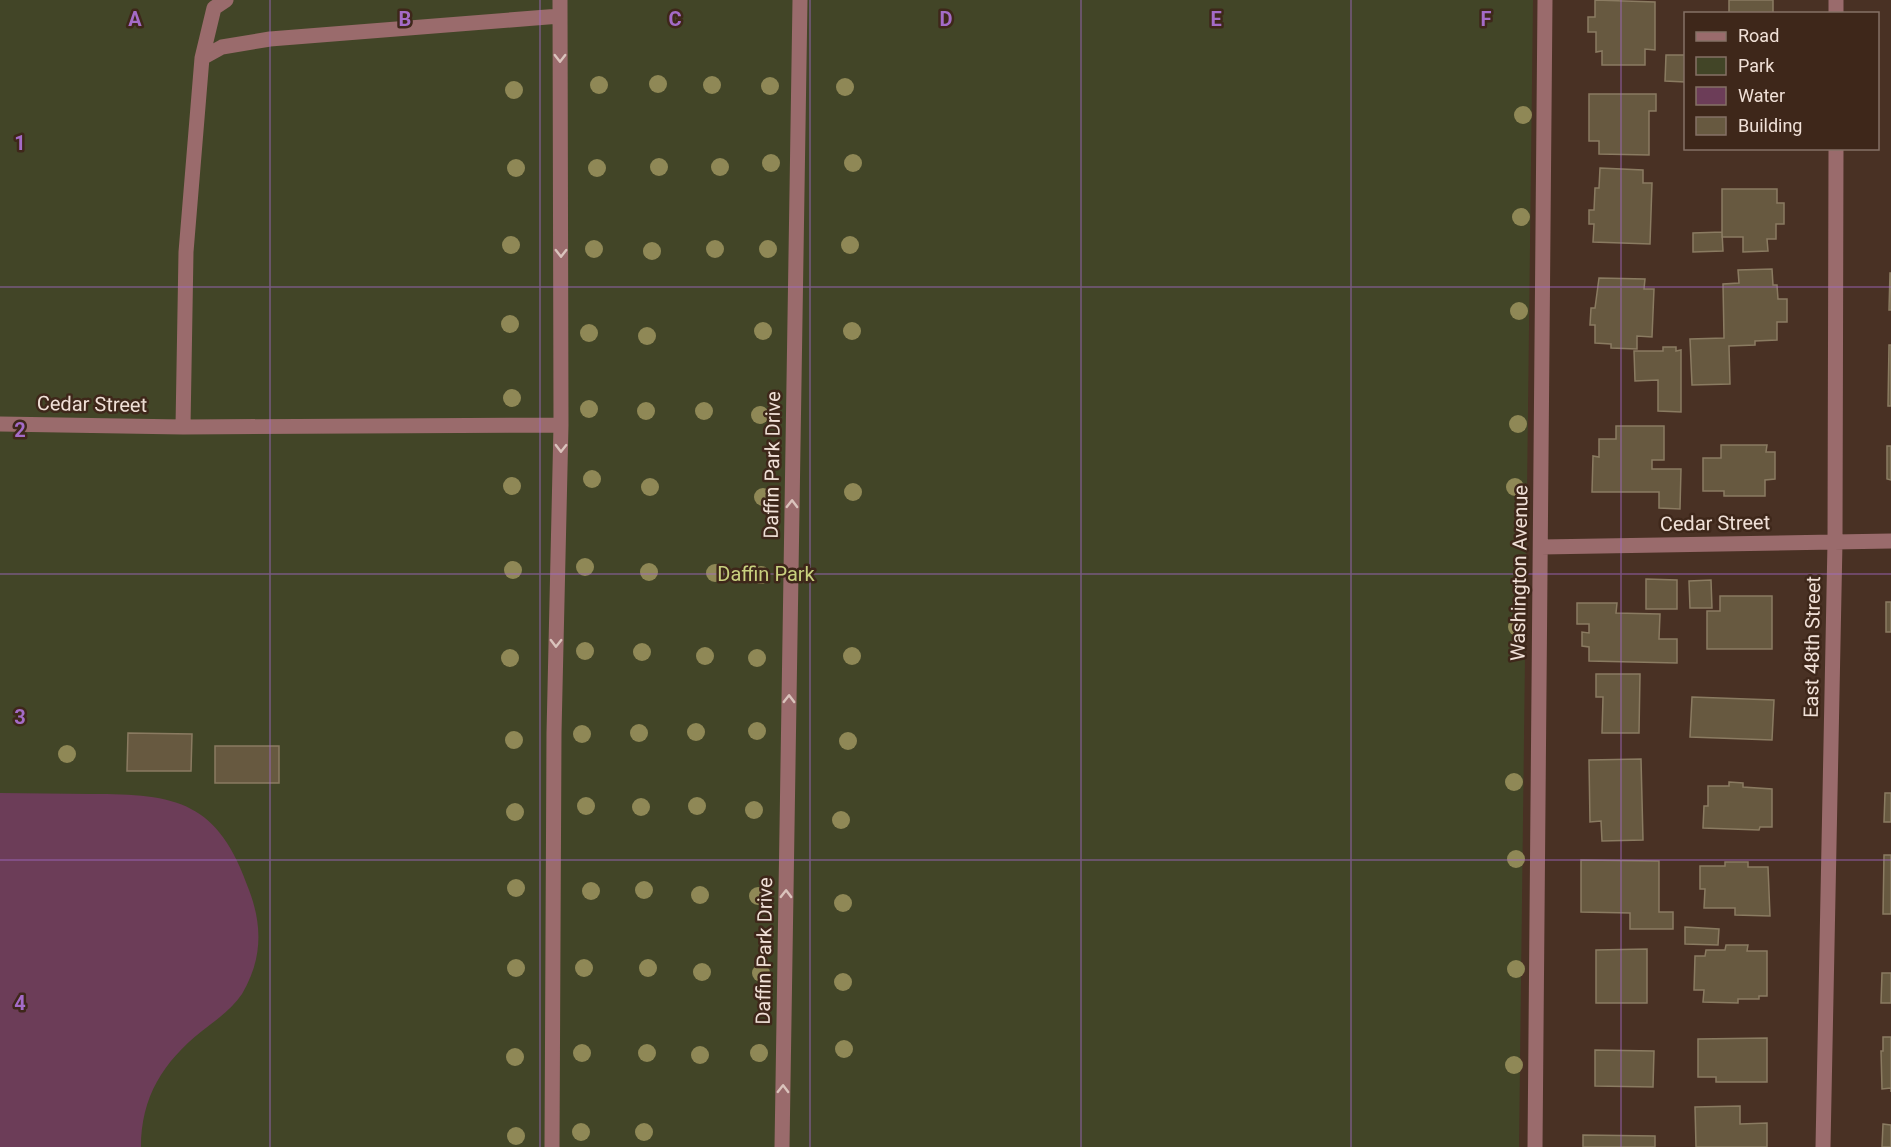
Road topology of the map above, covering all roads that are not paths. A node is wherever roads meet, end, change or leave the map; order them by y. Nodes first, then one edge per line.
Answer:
1 (226, 0) edge
2 (560, 0) edge
3 (800, 0) edge
4 (1545, 0) edge
5 (560, 16) junction
6 (202, 58) junction
7 (1836, 150) edge
8 (0, 424) edge
9 (561, 425) junction
10 (183, 427) junction
11 (1835, 542) junction
12 (1891, 542) edge
13 (1541, 547) junction
14 (552, 1147) edge
15 (782, 1147) edge
16 (1535, 1147) edge
17 (1823, 1147) edge

1 - 6 street
2 - 5 street
15 -> 3 street, Daffin Park Drive
4 - 13 street, Washington Avenue
5 - 6 street
5 -> 9 street
6 - 10 street
7 - 11 street, East 48th Street
8 - 10 street, Cedar Street
9 - 10 street, Cedar Street
9 -> 14 street
11 - 12 street, Cedar Street
11 - 13 street, Cedar Street
11 - 17 street, East 48th Street
13 - 16 street, Washington Avenue

